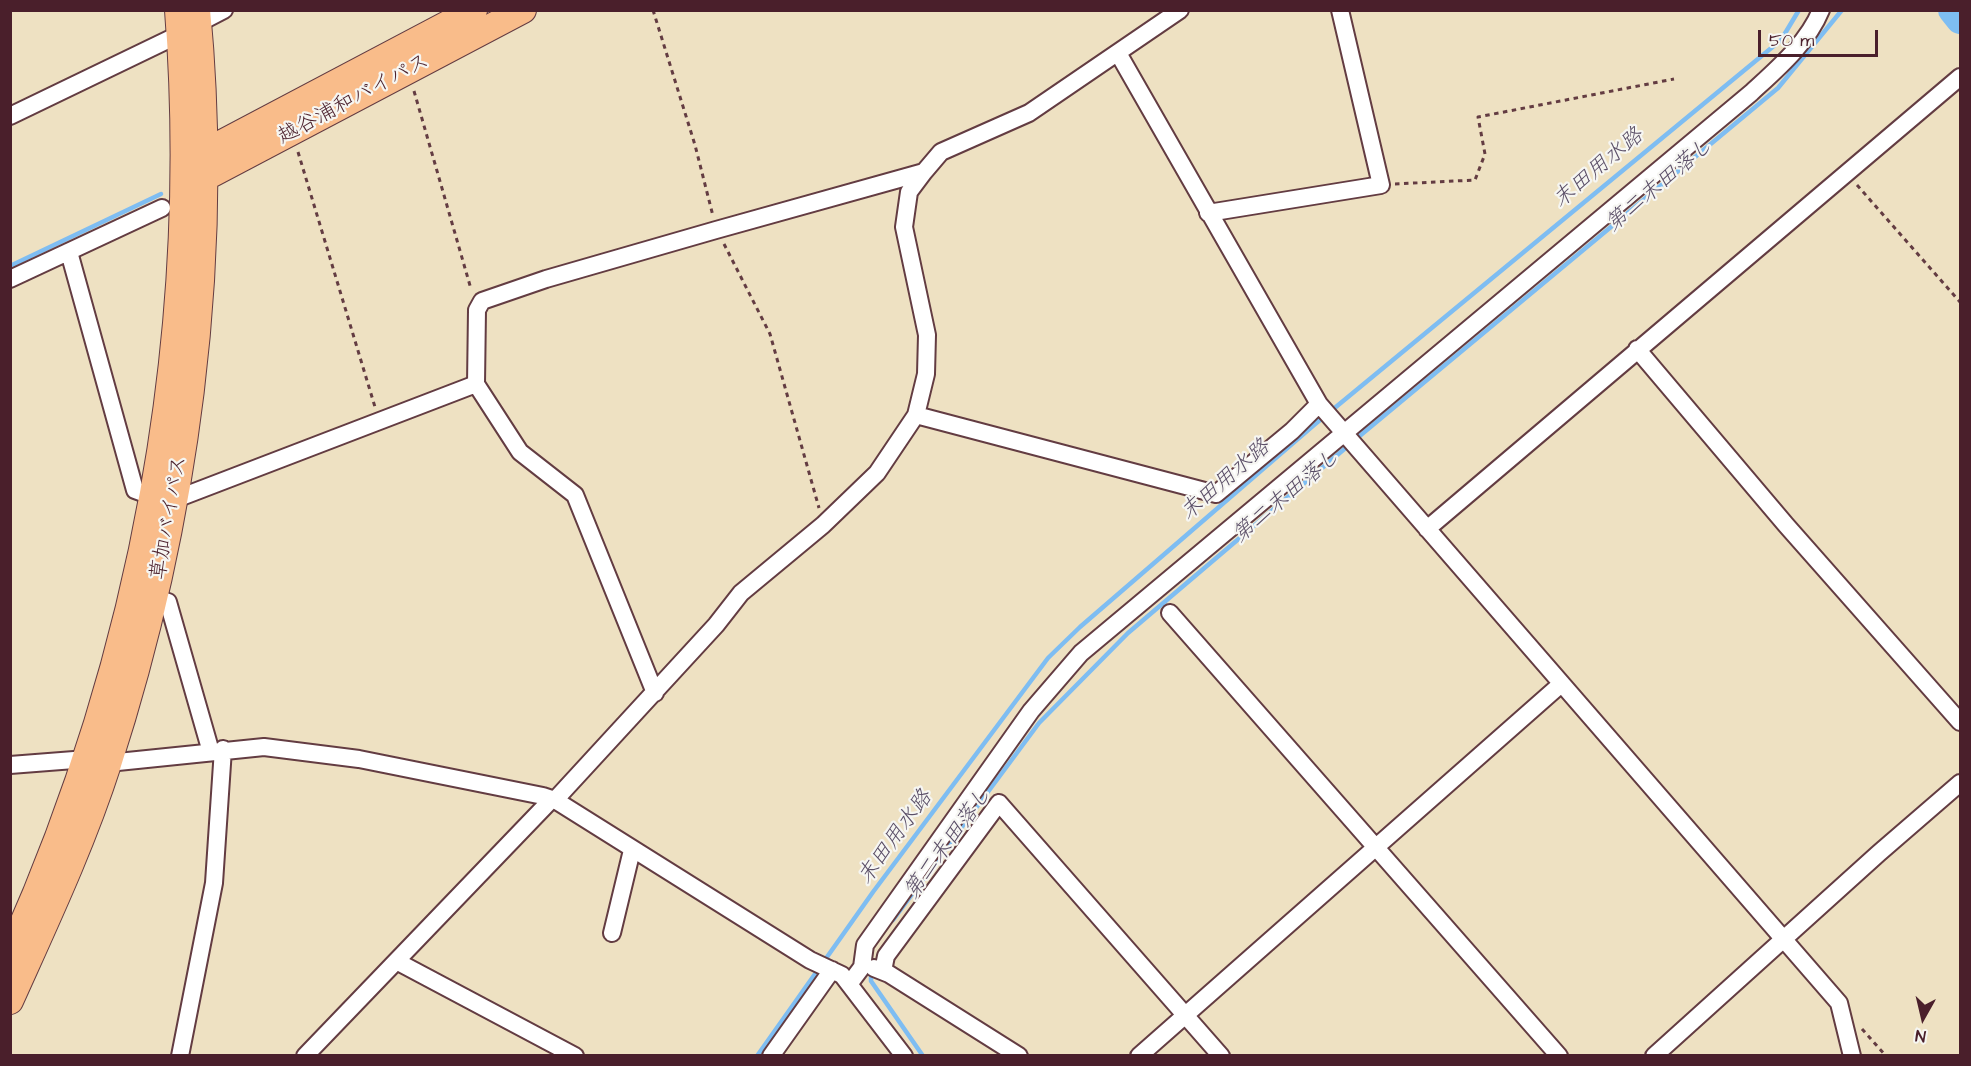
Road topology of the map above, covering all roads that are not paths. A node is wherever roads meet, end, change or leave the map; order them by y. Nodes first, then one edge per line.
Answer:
1 (224, 10) edge
2 (474, 10) edge
3 (523, 10) edge
4 (1180, 10) edge
5 (1340, 10) edge
6 (1821, 10) edge
7 (1159, 16) edge
8 (188, 20) edge
9 (1118, 53) junction
10 (1960, 77) edge
11 (10, 116) edge
12 (194, 158) junction
13 (924, 172) junction
14 (194, 184) junction
15 (162, 208) dead end
16 (1208, 213) junction
17 (69, 252) junction
18 (10, 279) edge
19 (1637, 349) junction
20 (476, 384) junction
21 (1319, 404) junction
22 (916, 415) junction
23 (1345, 434) junction
24 (165, 498) junction
25 (1427, 529) junction
26 (155, 598) junction
27 (1170, 613) dead end
28 (1560, 685) junction
29 (655, 693) junction
30 (1960, 722) edge
31 (217, 751) junction
32 (98, 761) junction
33 (10, 765) edge
34 (1960, 783) edge
35 (554, 799) junction
36 (1376, 848) junction
37 (632, 850) junction
38 (612, 933) dead end
39 (1786, 939) junction
40 (10, 953) edge
41 (398, 962) junction
42 (862, 967) junction
43 (832, 970) junction
44 (884, 971) junction
45 (850, 983) junction
46 (10, 1001) edge
47 (1185, 1013) junction
48 (180, 1056) edge
49 (305, 1056) edge
50 (574, 1056) edge
51 (771, 1056) edge
52 (904, 1056) edge
53 (1019, 1056) edge
54 (1139, 1056) edge
55 (1221, 1056) edge
56 (1559, 1056) edge
57 (1654, 1056) edge
58 (1852, 1056) edge

1 - 8 street
2 - 12 highway, 越谷浦和バイパス
3 - 14 highway, 越谷浦和バイパス
4 - 7 street
5 - 16 street
6 - 23 street
7 - 9 street
8 - 11 street
8 - 12 highway, 草加バイパス
9 - 13 street
9 - 16 street
10 - 19 street
12 - 14 highway, 草加バイパス
13 - 20 street
13 - 22 street
14 - 24 highway, 草加バイパス
15 - 17 street
16 - 21 street
17 - 18 street
17 - 24 street
19 - 25 street
19 - 30 street
20 - 24 street
20 - 29 street
21 - 22 street
21 - 23 street
22 - 29 street
23 - 25 street
23 - 42 street
24 - 26 highway, 草加バイパス
24 - 32 highway, 草加バイパス
25 - 28 street
26 - 31 street
26 - 32 highway, 草加バイパス
27 - 36 street
28 - 36 street
28 - 39 street
29 - 35 street
31 - 32 street
31 - 35 street
31 - 48 street
32 - 33 street
32 - 40 highway, 草加バイパス
32 - 46 highway, 草加バイパス
34 - 39 street
35 - 37 street
35 - 41 street
36 - 47 street
36 - 56 street
37 - 38 street
37 - 43 street
39 - 57 street
39 - 58 street
41 - 49 street
41 - 50 street
42 - 44 street
42 - 45 street
43 - 45 street
43 - 51 street
44 - 47 street
44 - 53 street
45 - 52 street
47 - 54 street
47 - 55 street

